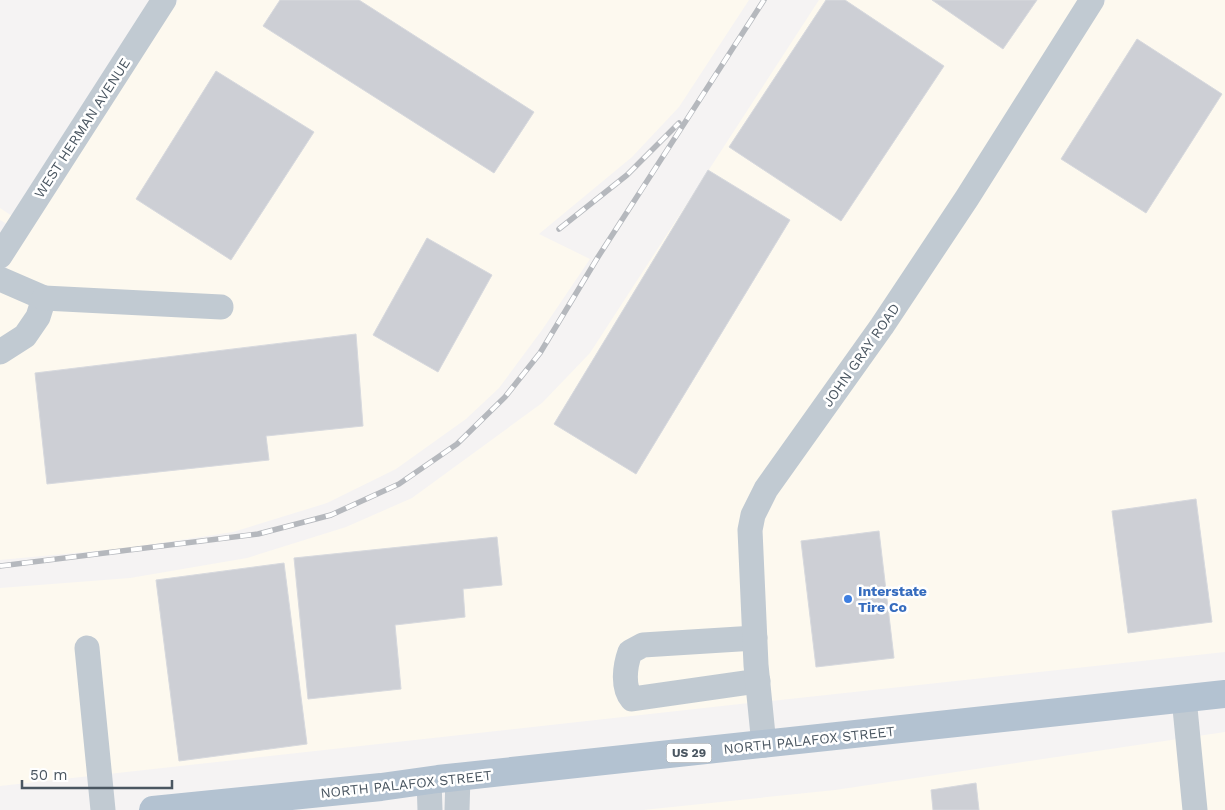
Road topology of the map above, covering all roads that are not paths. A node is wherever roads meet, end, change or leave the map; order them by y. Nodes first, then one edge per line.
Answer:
1 (164, 0) edge
2 (1092, 0) edge
3 (4, 243) edge
4 (0, 279) edge
5 (44, 298) junction
6 (221, 307) dead end
7 (0, 352) edge
8 (755, 638) junction
9 (87, 648) dead end
10 (758, 681) junction
11 (1225, 694) edge
12 (1184, 698) junction
13 (764, 744) junction
14 (458, 777) junction
15 (429, 780) junction
16 (103, 810) edge
17 (154, 810) edge
18 (430, 810) edge
19 (457, 810) edge
20 (1195, 810) edge

1 - 3 street, WEST HERMAN AVENUE
2 - 8 street, JOHN GRAY ROAD
4 - 5 street
5 - 6 street
5 - 7 street
8 - 10 street, JOHN GRAY ROAD
8 - 10 street
9 - 16 street
10 - 13 street, JOHN GRAY ROAD
11 - 12 main road, NORTH PALAFOX STREET / US 29
12 - 13 main road, NORTH PALAFOX STREET / US 29
12 - 20 street
13 - 14 main road, NORTH PALAFOX STREET / US 29
14 - 15 main road, NORTH PALAFOX STREET / US 29
14 - 19 street
15 - 17 main road, NORTH PALAFOX STREET / US 29
15 - 18 street

